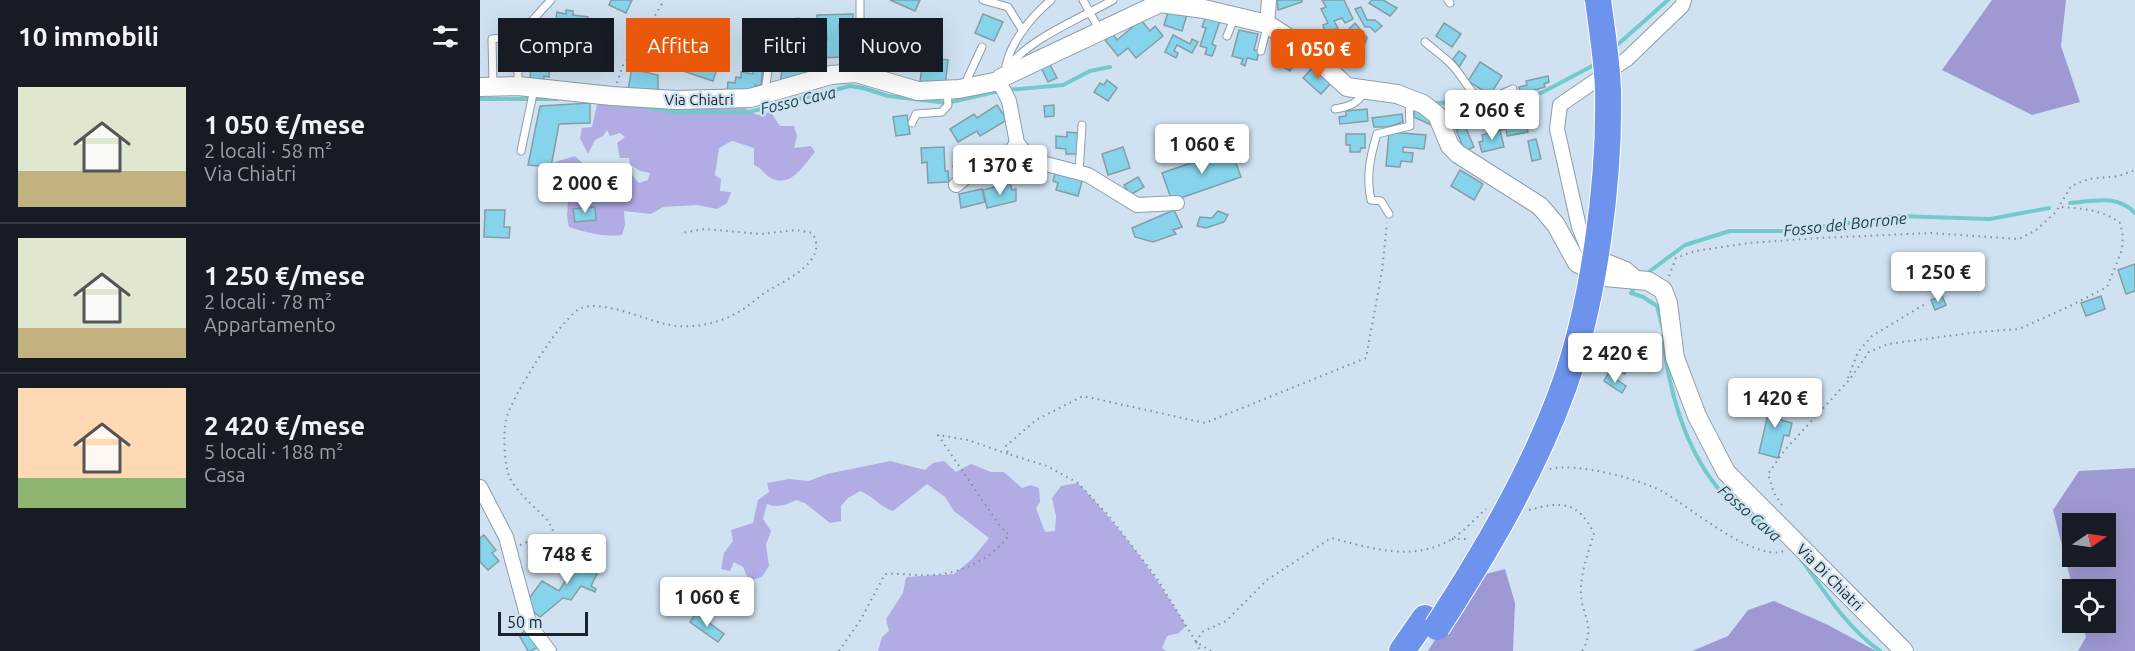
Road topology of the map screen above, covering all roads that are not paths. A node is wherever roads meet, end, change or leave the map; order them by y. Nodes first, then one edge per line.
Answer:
1 (550, 0) edge
2 (860, 0) edge
3 (983, 0) edge
4 (1051, 0) edge
5 (1083, 0) edge
6 (1113, 0) edge
7 (1269, 0) edge
8 (1582, 0) edge
9 (1598, 0) edge
10 (1684, 0) edge
11 (1162, 1) edge
12 (1010, 4) edge
13 (1090, 13) junction
14 (1235, 16) junction
15 (534, 18) edge
16 (1267, 24) junction
17 (1023, 31) junction
18 (1101, 32) junction
19 (1227, 36) dead end
20 (498, 38) edge
21 (1425, 42) dead end
22 (982, 47) dead end
23 (1261, 51) dead end
24 (525, 72) edge
25 (767, 72) edge
26 (856, 73) junction
27 (1001, 79) junction
28 (486, 86) edge
29 (1513, 89) dead end
30 (1365, 90) junction
31 (529, 93) junction
32 (764, 94) junction
33 (952, 95) junction
34 (1409, 98) junction
35 (1482, 101) junction
36 (1335, 109) dead end
37 (1439, 120) junction
38 (912, 123) dead end
39 (1082, 125) dead end
40 (1017, 143) junction
41 (521, 151) dead end
42 (1079, 172) junction
43 (956, 184) dead end
44 (1177, 202) dead end
45 (1389, 214) road end
46 (1640, 281) junction
47 (480, 487) edge
48 (1431, 622) junction
49 (549, 651) edge
50 (1402, 651) edge
51 (1420, 651) edge
52 (1904, 651) edge

1 - 15 lane
2 - 26 lane
3 - 12 lane
4 - 17 lane
5 - 13 lane
6 - 13 lane
7 - 16 street
8 - 48 highway
9 - 48 highway, bridge
10 - 46 street
11 - 14 street, Via Chiatri
11 - 18 street, Via Chiatri
12 - 17 lane
13 - 18 lane
13 - 27 lane
14 - 16 street, Via Chiatri
14 - 19 lane
16 - 23 lane
16 - 30 street, Via Chiatri
17 - 27 lane
18 - 27 street, Via Chiatri
20 - 28 lane
21 - 35 lane
22 - 33 lane
24 - 31 lane
25 - 32 lane
26 - 32 street, Via Chiatri
26 - 33 street, Via Chiatri
27 - 33 street, Via Chiatri
27 - 40 street
28 - 31 street, Via Chiatri
29 - 35 lane
30 - 34 street, Via Chiatri
30 - 36 lane
31 - 32 street, Via Chiatri
31 - 41 lane
33 - 38 lane
34 - 37 street, Via Chiatri
34 - 45 lane
35 - 37 lane
37 - 46 street
39 - 42 lane
40 - 42 street
40 - 43 street
42 - 44 street
46 - 52 street, Via Di Chiatri
47 - 49 street
48 - 50 highway
48 - 51 highway

